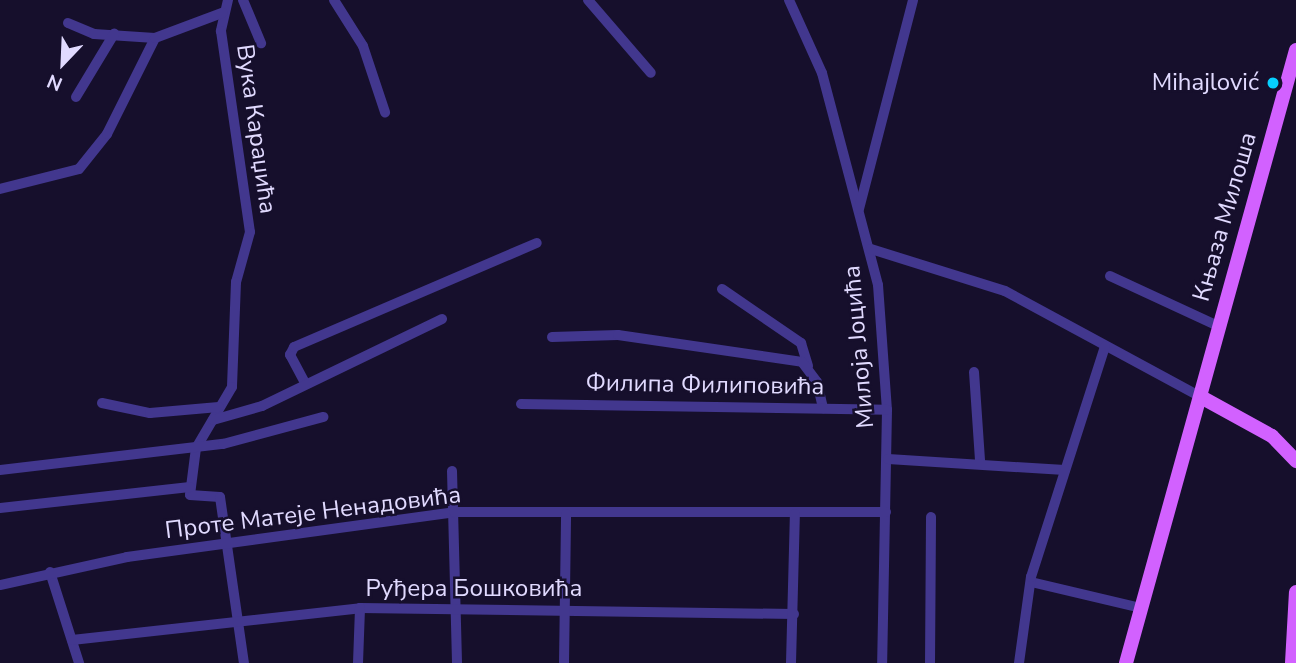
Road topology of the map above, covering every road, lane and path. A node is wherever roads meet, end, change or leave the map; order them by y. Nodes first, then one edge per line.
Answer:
1 (228, 0) edge
2 (243, 0) edge
3 (334, 0) edge
4 (587, 0) edge
5 (789, 0) edge
6 (913, 0) edge
7 (222, 13) junction
8 (68, 23) dead end
9 (114, 34) junction
10 (155, 38) junction
11 (261, 43) dead end
12 (1296, 50) edge
13 (651, 73) dead end
14 (1296, 82) edge
15 (76, 97) dead end
16 (385, 112) dead end
17 (0, 189) edge
18 (859, 209) junction
19 (537, 243) dead end
20 (871, 248) junction
21 (1110, 276) dead end
22 (722, 289) dead end
23 (442, 320) dead end
24 (1218, 326) junction
25 (552, 337) dead end
26 (1105, 347) junction
27 (808, 366) junction
28 (974, 372) dead end
29 (304, 381) junction
30 (1201, 397) junction
31 (102, 403) dead end
32 (521, 404) dead end
33 (219, 407) junction
34 (823, 408) junction
35 (887, 410) junction
36 (323, 417) dead end
37 (213, 420) junction
38 (196, 447) junction
39 (1295, 458) edge
40 (888, 459) junction
41 (980, 461) junction
42 (0, 470) edge
43 (1065, 470) junction
44 (452, 471) dead end
45 (190, 487) junction
46 (0, 508) edge
47 (454, 512) junction
48 (886, 512) junction
49 (566, 514) junction
50 (795, 514) junction
51 (931, 517) dead end
52 (227, 547) junction
53 (50, 572) junction
54 (1031, 582) junction
55 (0, 585) edge
56 (1296, 592) edge
57 (460, 605) junction
58 (360, 608) junction
59 (1141, 608) junction
60 (564, 610) junction
61 (794, 614) junction
62 (238, 622) junction
63 (72, 639) junction
64 (79, 663) edge
65 (244, 663) edge
66 (358, 663) edge
67 (457, 663) edge
68 (564, 663) edge
69 (791, 663) edge
70 (882, 663) edge
71 (930, 663) edge
72 (1019, 663) edge
73 (1126, 663) edge
74 (1292, 663) edge

1 - 7 street
2 - 11 street
3 - 16 street
4 - 13 street
5 - 18 street, Милоја Јоцића
6 - 18 street
7 - 10 street
7 - 33 street, Вука Караџића
8 - 9 street
9 - 10 street
9 - 15 street
10 - 17 street
12 - 24 main road, Књаза Милоша
14 - 30 main road, Књаза Милоша
18 - 20 street, Милоја Јоцића
19 - 29 street
20 - 26 street
20 - 35 street, Милоја Јоцића
21 - 24 street
22 - 27 street
23 - 29 street
24 - 30 main road, Књаза Милоша
25 - 27 street
26 - 30 street
26 - 43 street
27 - 34 street
28 - 41 street
29 - 37 street
30 - 39 main road
30 - 59 main road, Књаза Милоша
31 - 33 street
32 - 34 street, Филипа Филиповића
33 - 37 street, Вука Караџића
34 - 35 street, Филипа Филиповића
35 - 40 street, Милоја Јоцића
36 - 38 street
37 - 38 street, Вука Караџића
38 - 42 street
38 - 45 street, Вука Караџића
40 - 41 street
40 - 48 street, Милоја Јоцића
41 - 43 street
43 - 54 street
44 - 47 street
45 - 46 street
45 - 52 street
47 - 49 street, Проте Матеје Ненадовића
47 - 52 street, Проте Матеје Ненадовића
47 - 57 street
48 - 50 street, Проте Матеје Ненадовића
48 - 70 street, Милоја Јоцића
49 - 50 street, Проте Матеје Ненадовића
49 - 60 street
50 - 61 street
51 - 71 street
52 - 53 street, Проте Матеје Ненадовића
52 - 62 street
53 - 55 street, Проте Матеје Ненадовића
53 - 63 street
54 - 59 street
54 - 72 street
56 - 74 main road
57 - 58 street, Руђера Бошковића
57 - 60 street, Руђера Бошковића
57 - 67 street
58 - 62 street, Руђера Бошковића
58 - 66 street
59 - 73 main road, Књаза Милоша
60 - 61 street, Руђера Бошковића
60 - 68 street
61 - 69 street
62 - 63 street, Руђера Бошковића
62 - 65 street
63 - 64 street

